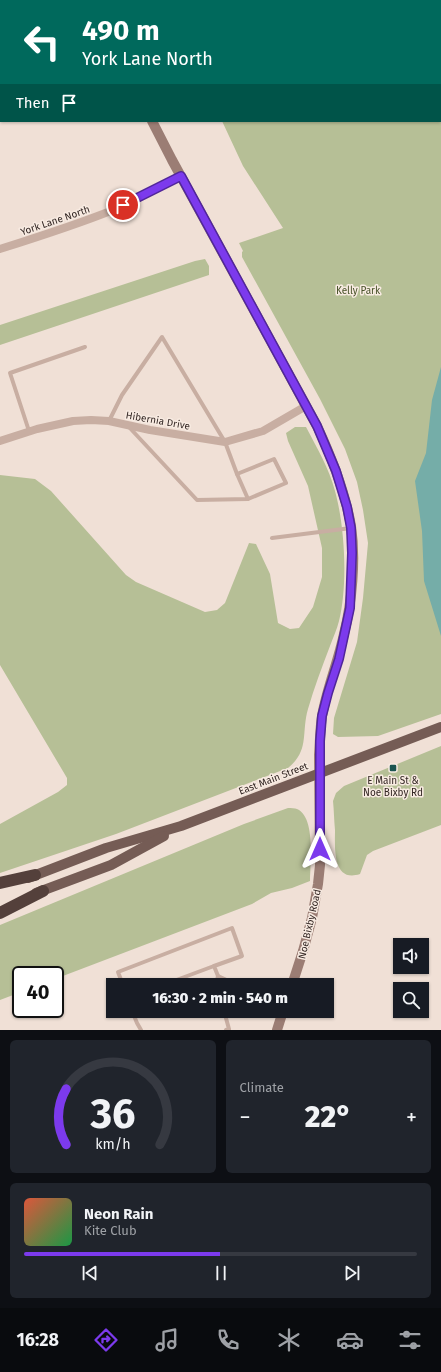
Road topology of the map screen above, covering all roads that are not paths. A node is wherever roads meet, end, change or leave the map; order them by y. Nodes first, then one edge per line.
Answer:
1 (153, 122) edge
2 (181, 176) junction
3 (0, 249) edge
4 (84, 347) dead end
5 (306, 406) junction
6 (109, 421) junction
7 (127, 425) junction
8 (29, 432) junction
9 (0, 440) edge
10 (225, 442) junction
11 (237, 474) junction
12 (248, 499) junction
13 (351, 528) junction
14 (272, 538) dead end
15 (441, 727) edge
16 (319, 773) junction
17 (181, 826) junction
18 (35, 875) junction
19 (0, 883) edge
20 (0, 888) edge
21 (43, 891) junction
22 (0, 907) edge
23 (0, 914) edge
24 (214, 966) junction
25 (218, 976) joint
26 (120, 978) edge
27 (182, 978) edge
28 (222, 978) edge
29 (294, 978) edge
30 (135, 1018) edge
31 (225, 1018) edge
32 (281, 1018) edge
33 (142, 1030) edge
34 (228, 1030) edge
35 (277, 1030) edge

1 - 2 street, Noe Bixby Road
2 - 3 street, York Lane North
2 - 5 street, Noe Bixby Road
4 - 8 lane
5 - 10 street, Hibernia Drive
5 - 13 street, Noe Bixby Road
6 - 7 street, Hibernia Drive
6 - 8 street, Hibernia Drive
6 - 10 lane
7 - 10 street, Hibernia Drive
7 - 12 lane
8 - 9 street, Hibernia Drive
10 - 11 lane
11 - 12 lane
11 - 12 lane
13 - 14 lane
13 - 16 street, Noe Bixby Road
15 - 16 main road, East Main Street
16 - 17 main road, East Main Street
16 - 29 street, Noe Bixby Road
17 - 18 main road, East Main Street
17 - 21 main road, East Main Street
18 - 19 highway
18 - 20 main road, East Main Street
21 - 22 main road, East Main Street
21 - 23 highway
24 - 25 lane
24 - 26 lane
24 - 27 lane
25 - 28 lane
30 - 33 lane
31 - 34 lane
32 - 35 street

